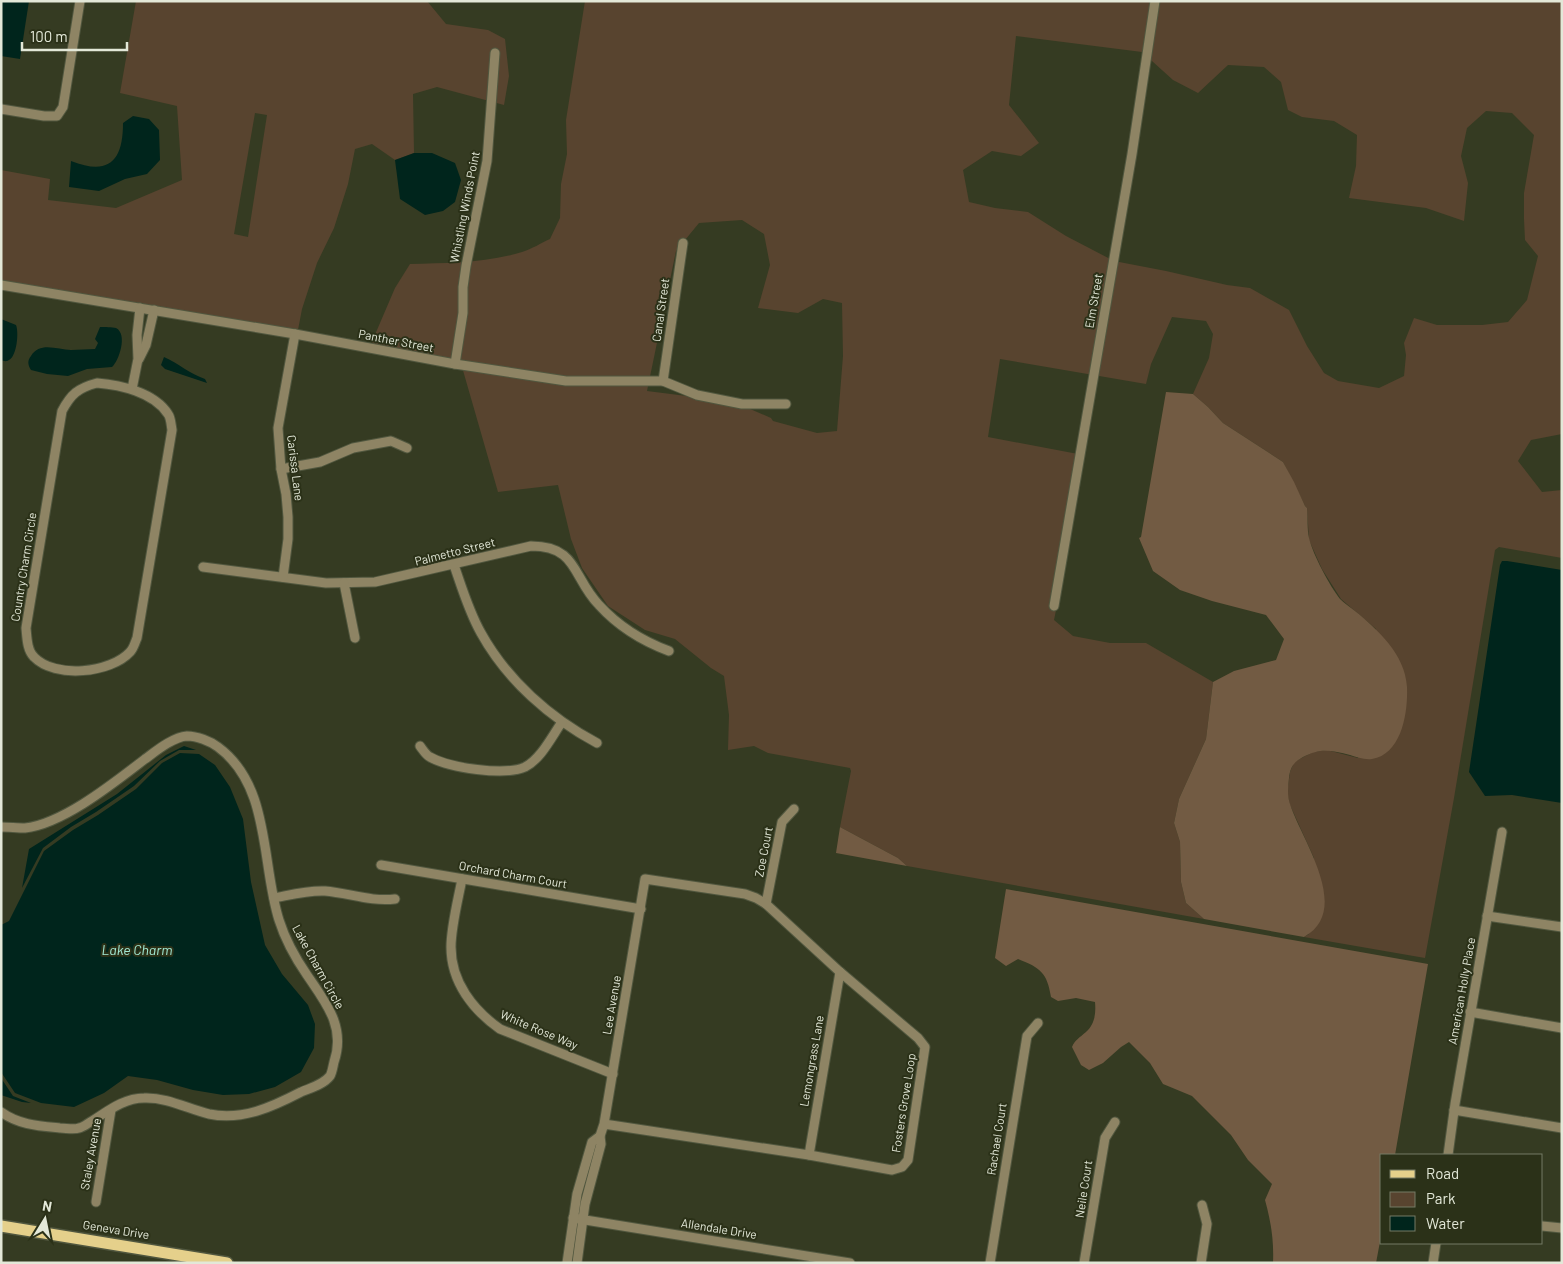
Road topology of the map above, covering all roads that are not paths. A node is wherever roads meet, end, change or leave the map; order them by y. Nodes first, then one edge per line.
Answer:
1 (80, 1) edge
2 (1155, 1) edge
3 (495, 52) dead end
4 (1, 109) edge
5 (683, 243) dead end
6 (1, 285) edge
7 (140, 308) junction
8 (154, 310) junction
9 (295, 334) junction
10 (137, 336) junction
11 (148, 338) junction
12 (138, 359) junction
13 (455, 364) junction
14 (663, 381) junction
15 (132, 389) junction
16 (786, 404) dead end
17 (407, 448) dead end
18 (281, 469) junction
19 (454, 565) junction
20 (203, 567) dead end
21 (283, 577) junction
22 (344, 583) junction
23 (1054, 606) dead end
24 (355, 638) dead end
25 (669, 651) dead end
26 (562, 722) junction
27 (597, 743) dead end
28 (420, 746) dead end
29 (794, 809) dead end
30 (1, 827) edge
31 (1502, 832) dead end
32 (381, 865) dead end
33 (462, 879) junction
34 (646, 879) joint
35 (274, 898) junction
36 (395, 899) dead end
37 (766, 904) junction
38 (641, 910) junction
39 (1487, 916) junction
40 (1562, 927) edge
41 (840, 972) junction
42 (1470, 1012) junction
43 (1038, 1023) dead end
44 (1562, 1028) edge
45 (613, 1074) junction
46 (112, 1110) junction
47 (1454, 1110) junction
48 (1, 1112) edge
49 (1115, 1122) dead end
50 (604, 1124) junction
51 (1562, 1128) edge
52 (600, 1136) junction
53 (1448, 1154) edge
54 (809, 1155) junction
55 (96, 1202) dead end
56 (1202, 1205) dead end
57 (573, 1218) junction
58 (583, 1219) junction
59 (1, 1226) edge
60 (1543, 1226) edge
61 (1562, 1228) edge
62 (1436, 1244) edge
63 (226, 1263) edge
64 (567, 1263) edge
65 (576, 1263) edge
66 (850, 1263) edge
67 (990, 1263) edge
68 (1084, 1263) edge
69 (1201, 1263) edge
70 (1433, 1263) edge

1 - 4 street
2 - 23 street, Elm Street
3 - 13 street, Whistling Winds Point
5 - 14 street, Canal Street
6 - 7 street, Panther Street
7 - 8 street, Panther Street
7 - 10 street
8 - 9 street, Panther Street
8 - 11 street
9 - 13 street, Panther Street
9 - 18 street, Carissa Lane
10 - 11 street
10 - 12 street
11 - 12 street
12 - 15 street
13 - 14 street, Panther Street
14 - 16 street, Panther Street
15 - 15 street, Country Charm Circle
17 - 18 street
18 - 21 street, Carissa Lane
19 - 22 street, Palmetto Street
19 - 25 street, Palmetto Street
19 - 26 street
20 - 21 street, Palmetto Street
21 - 22 street, Palmetto Street
22 - 24 street
26 - 27 street
26 - 28 street
29 - 37 street, Zoe Court
30 - 35 street, Lake Charm Circle
31 - 39 street, American Holly Place
32 - 33 street, Orchard Charm Court
33 - 38 street, Orchard Charm Court
33 - 45 street, White Rose Way
34 - 37 street, Fosters Grove Loop
34 - 38 street, Lee Avenue
35 - 36 street
35 - 46 street, Lake Charm Circle
37 - 41 street, Fosters Grove Loop
38 - 45 street, Lee Avenue
39 - 40 street
39 - 42 street, American Holly Place
41 - 54 street, Lemongrass Lane
41 - 54 street, Fosters Grove Loop
42 - 44 street
42 - 47 street, American Holly Place
43 - 67 street, Rachael Court
45 - 50 street, Lee Avenue
46 - 48 street, Lake Charm Circle
46 - 55 street, Staley Avenue
47 - 51 street
47 - 53 street, American Holly Place
49 - 68 street, Neile Court
50 - 52 street, Lee Avenue
50 - 54 street, Fosters Grove Loop
52 - 57 street, Lee Avenue
52 - 58 street, Lee Avenue
56 - 69 street
57 - 58 street, Allendale Drive
57 - 64 street, Lee Avenue
58 - 65 street, Lee Avenue
58 - 66 street, Allendale Drive
59 - 63 main road, Geneva Drive
60 - 61 street
62 - 70 street

